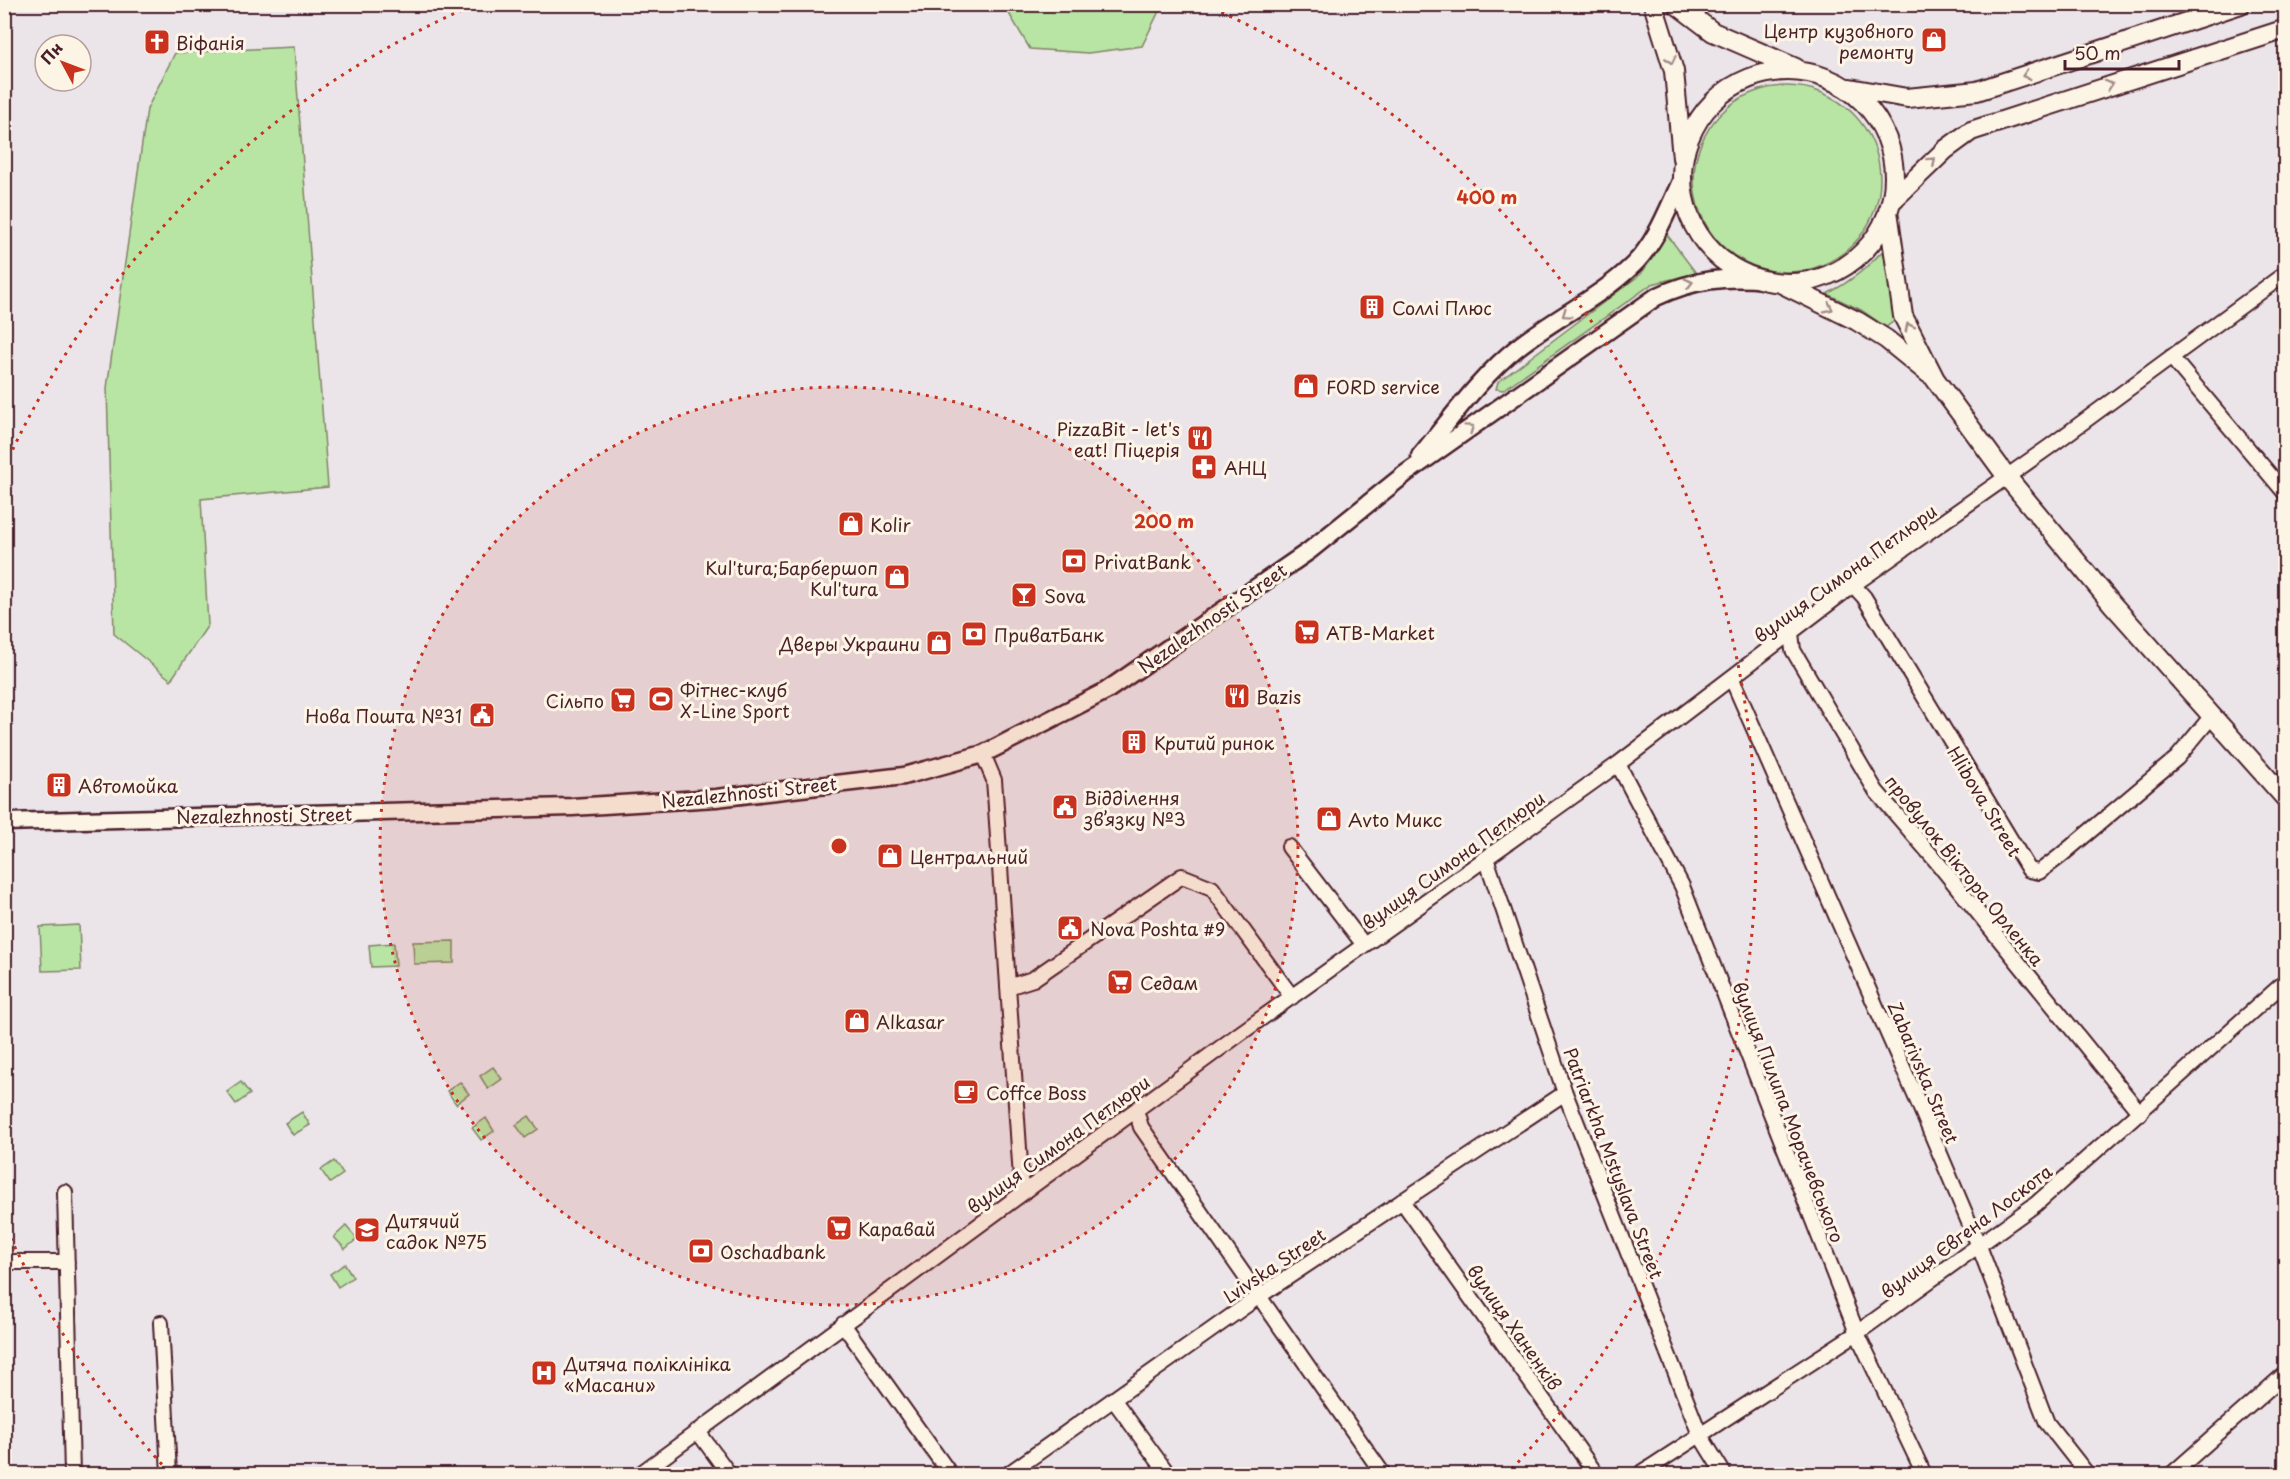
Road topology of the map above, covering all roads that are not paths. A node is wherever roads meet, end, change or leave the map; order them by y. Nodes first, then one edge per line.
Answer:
1 (1653, 4) edge
2 (1676, 4) edge
3 (2241, 4) edge
4 (2286, 29) edge
5 (1806, 72) junction
6 (1843, 86) junction
7 (1683, 173) junction
8 (1890, 207) junction
9 (2286, 273) edge
10 (1772, 281) junction
11 (2171, 357) junction
12 (1935, 379) junction
13 (1405, 474) junction
14 (2007, 477) junction
15 (2286, 494) edge
16 (1853, 585) junction
17 (1791, 633) junction
18 (1732, 679) junction
19 (2211, 717) junction
20 (983, 754) junction
21 (1618, 764) junction
22 (2286, 799) edge
23 (4, 822) edge
24 (1289, 847) dead end
25 (1486, 858) junction
26 (1364, 945) junction
27 (2286, 981) edge
28 (1008, 987) junction
29 (1292, 997) junction
30 (1565, 1093) junction
31 (1136, 1110) junction
32 (2139, 1113) junction
33 (65, 1192) dead end
34 (1022, 1193) junction
35 (1402, 1201) junction
36 (1979, 1246) junction
37 (4, 1262) edge
38 (67, 1262) junction
39 (1258, 1297) junction
40 (161, 1323) dead end
41 (843, 1324) junction
42 (1857, 1333) junction
43 (2286, 1373) edge
44 (1113, 1399) junction
45 (699, 1432) junction
46 (1700, 1435) junction
47 (72, 1474) edge
48 (169, 1474) edge
49 (640, 1474) edge
50 (729, 1474) edge
51 (950, 1474) edge
52 (1008, 1474) edge
53 (1168, 1474) edge
54 (1383, 1474) edge
55 (1596, 1474) edge
56 (1640, 1474) edge
57 (1724, 1474) edge
58 (1924, 1474) edge
59 (2087, 1474) edge
60 (2172, 1474) edge

1 -> 7 main road
2 - 5 main road
3 -> 6 main road, Nezalezhnosti Street
8 -> 4 main road, Nezalezhnosti Street
5 - 6 main road, Nezalezhnosti Street
5 - 7 main road, Nezalezhnosti Street
6 - 8 main road, Nezalezhnosti Street
7 - 10 main road, Nezalezhnosti Street
7 -> 13 street, Nezalezhnosti Street
8 - 10 main road, Nezalezhnosti Street
12 -> 8 main road
9 - 11 street, вулиця Симона Петлюри
10 -> 12 main road
13 -> 10 street, Nezalezhnosti Street
11 - 14 street, вулиця Симона Петлюри
11 - 15 street
12 - 14 main road
13 - 20 street, Nezalezhnosti Street
14 - 16 street, вулиця Симона Петлюри
14 - 19 main road
16 - 17 street, вулиця Симона Петлюри
16 - 19 street, Hlibova Street
17 - 18 street, вулиця Симона Петлюри
17 - 32 street, провулок Віктора Орленка
18 - 21 street, вулиця Симона Петлюри
18 - 36 street, Zabarivska Street
19 - 22 main road
20 - 23 street, Nezalezhnosti Street
20 - 28 street
21 - 25 street, вулиця Симона Петлюри
21 - 42 street, вулиця Пилипа Морачевського
24 - 26 street
25 - 26 street, вулиця Симона Петлюри
25 - 30 street, Patriarkha Mstyslava Street
26 - 29 street, вулиця Симона Петлюри
27 - 32 street, вулиця Євгена Лоскота
28 - 29 street
28 - 34 street
29 - 31 street, вулиця Симона Петлюри
30 - 35 street, Lvivska Street
30 - 46 street, Patriarkha Mstyslava Street
31 - 34 street, вулиця Симона Петлюри
31 - 39 street
32 - 36 street, вулиця Євгена Лоскота
33 - 38 street
34 - 41 street, вулиця Симона Петлюри
35 - 39 street, Lvivska Street
35 - 55 street, вулиця Ханенків
36 - 42 street, вулиця Євгена Лоскота
36 - 59 street, Zabarivska Street
37 - 38 street
38 - 47 street
39 - 44 street, Lvivska Street
39 - 54 street
40 - 48 street
41 - 45 street, вулиця Симона Петлюри
41 - 51 street
42 - 46 street, вулиця Євгена Лоскота
42 - 58 street, вулиця Пилипа Морачевського
43 - 60 street
44 - 52 street, Lvivska Street
44 - 53 street
45 - 49 street, вулиця Симона Петлюри
45 - 50 street
46 - 56 street, вулиця Євгена Лоскота
46 - 57 street, Patriarkha Mstyslava Street

